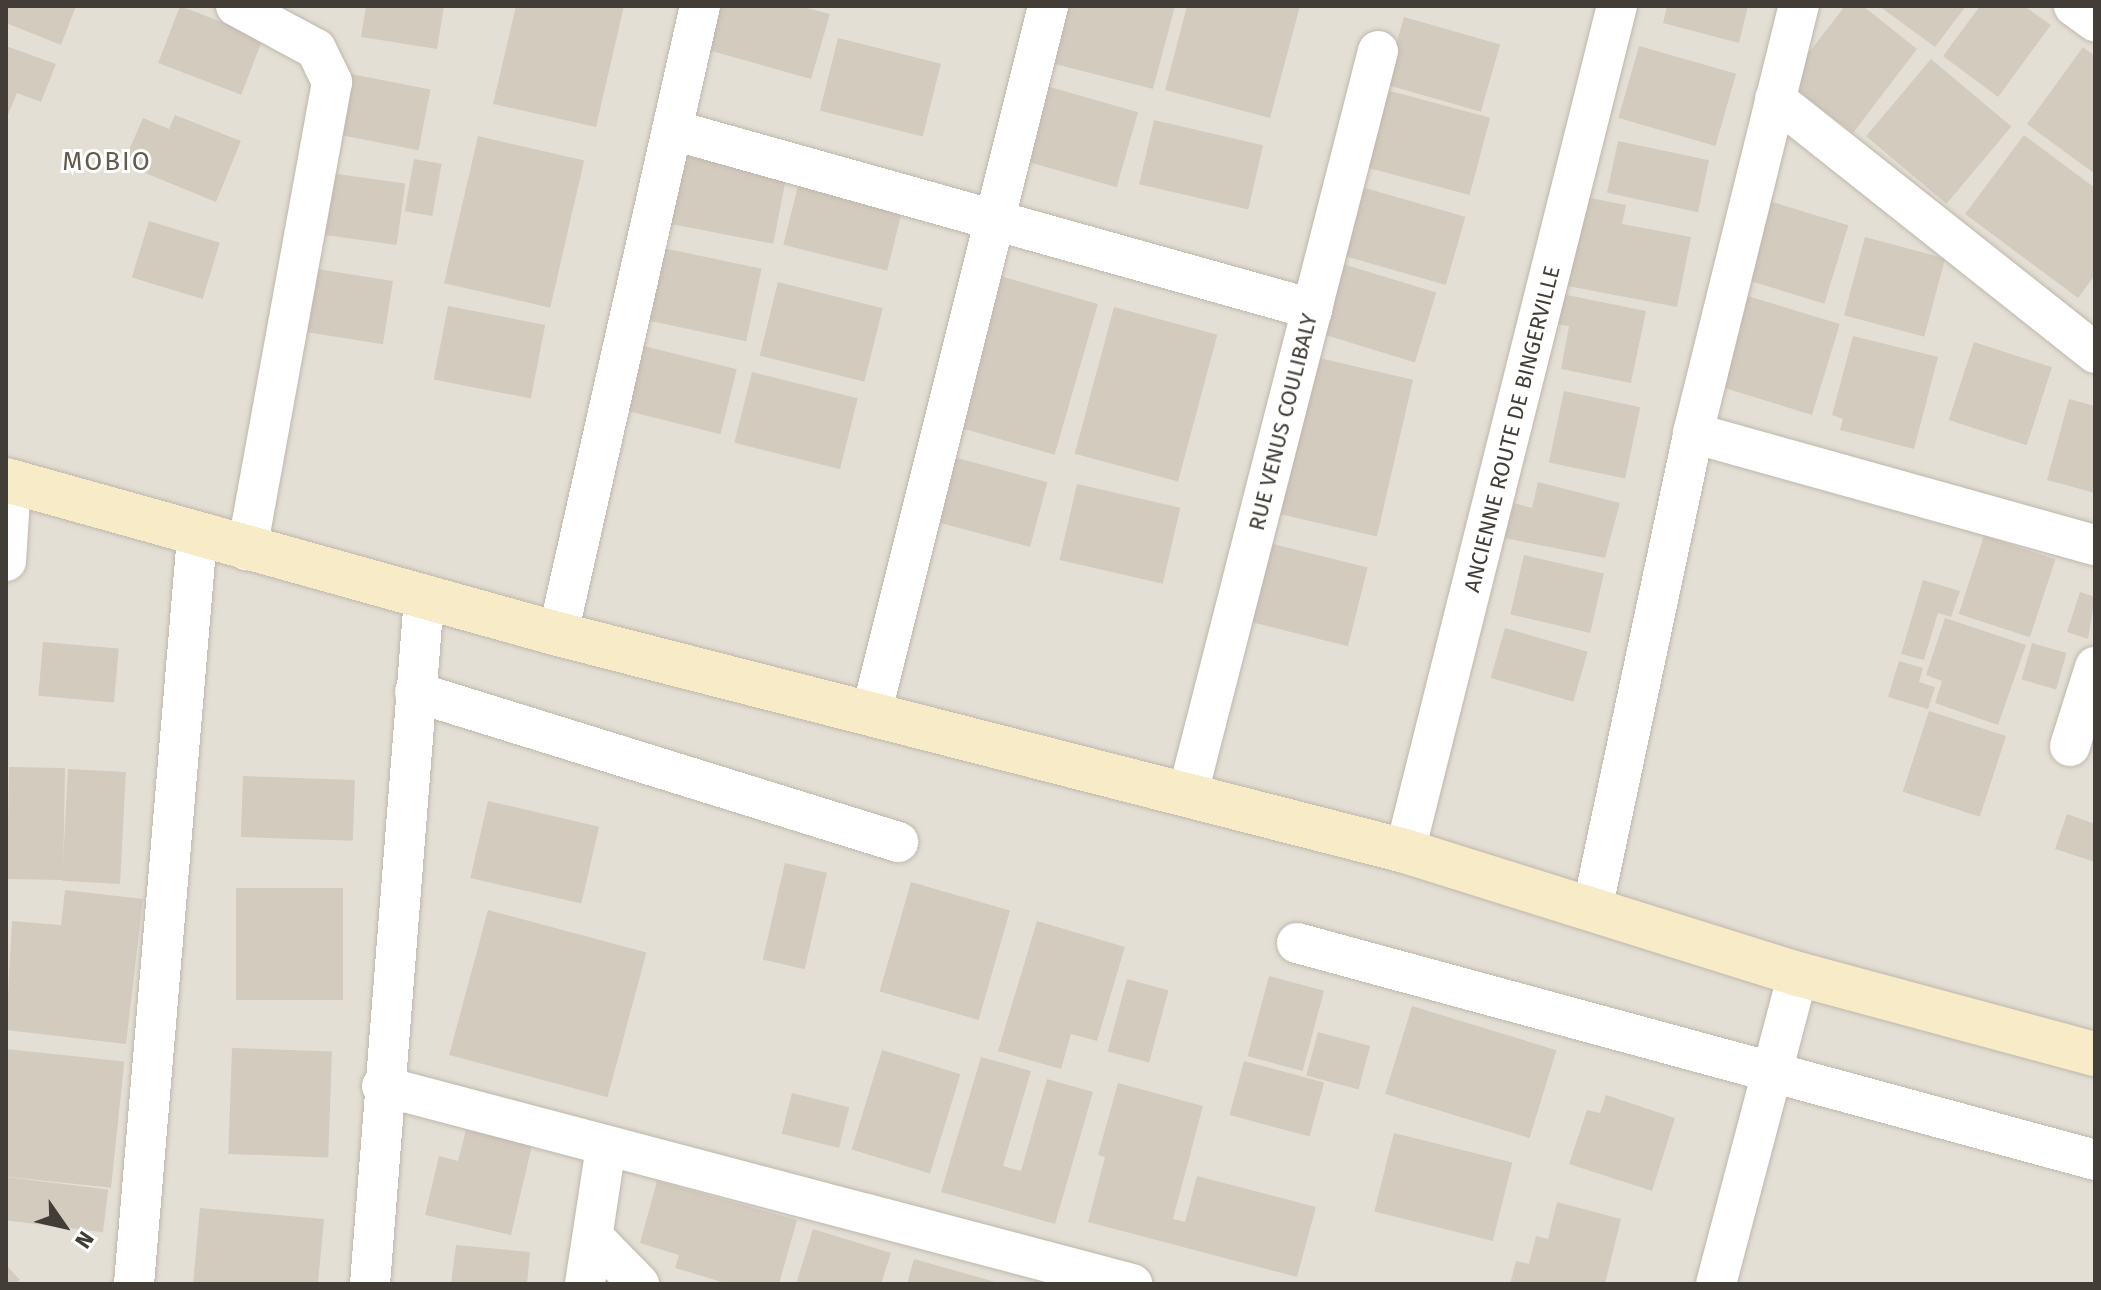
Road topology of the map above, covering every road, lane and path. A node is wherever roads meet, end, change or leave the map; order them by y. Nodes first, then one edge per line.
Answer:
1 (236, 6) edge
2 (700, 6) edge
3 (1048, 6) edge
4 (1617, 6) edge
5 (1799, 6) edge
6 (2074, 6) edge
7 (2095, 21) edge
8 (1378, 51) dead end
9 (1775, 99) junction
10 (673, 130) junction
11 (995, 217) junction
12 (1312, 309) junction
13 (2095, 353) edge
14 (1693, 433) junction
15 (8, 481) edge
16 (197, 537) junction
17 (2095, 545) edge
18 (247, 550) junction
19 (6, 561) edge
20 (424, 598) junction
21 (558, 634) junction
22 (2095, 667) edge
23 (415, 692) junction
24 (871, 715) junction
25 (2070, 746) dead end
26 (1188, 793) junction
27 (898, 842) dead end
28 (1405, 851) junction
29 (1592, 910) junction
30 (1297, 943) dead end
31 (1798, 974) junction
32 (2095, 1054) edge
33 (1773, 1075) junction
34 (382, 1086) junction
35 (606, 1147) junction
36 (2095, 1160) edge
37 (593, 1237) junction
38 (134, 1284) edge
39 (370, 1284) edge
40 (585, 1284) edge
41 (639, 1284) edge
42 (1132, 1284) edge
43 (1716, 1284) edge

1 - 18 street
2 - 10 street
3 - 11 street
4 - 28 street, ANCIENNE ROUTE DE BINGERVILLE
5 - 9 street
6 - 7 street
8 - 12 street, RUE VENUS COULIBALY
9 - 13 street
9 - 14 street
10 - 11 street
10 - 21 street
11 - 12 street
11 - 24 street
12 - 26 street, RUE VENUS COULIBALY
14 - 17 street
14 - 29 street
15 - 16 main road
15 - 19 street
16 - 18 main road
16 - 38 street
18 - 20 main road
20 - 21 main road
20 - 23 street
21 - 24 main road
22 - 25 street
23 - 27 street
23 - 34 street
24 - 26 main road
26 - 28 main road
28 - 29 main road
29 - 31 main road
30 - 33 street
31 - 32 main road
31 - 33 street
33 - 36 street
33 - 43 street
34 - 35 street
34 - 39 street
35 - 37 street
35 - 42 street
37 - 40 street
37 - 41 street

